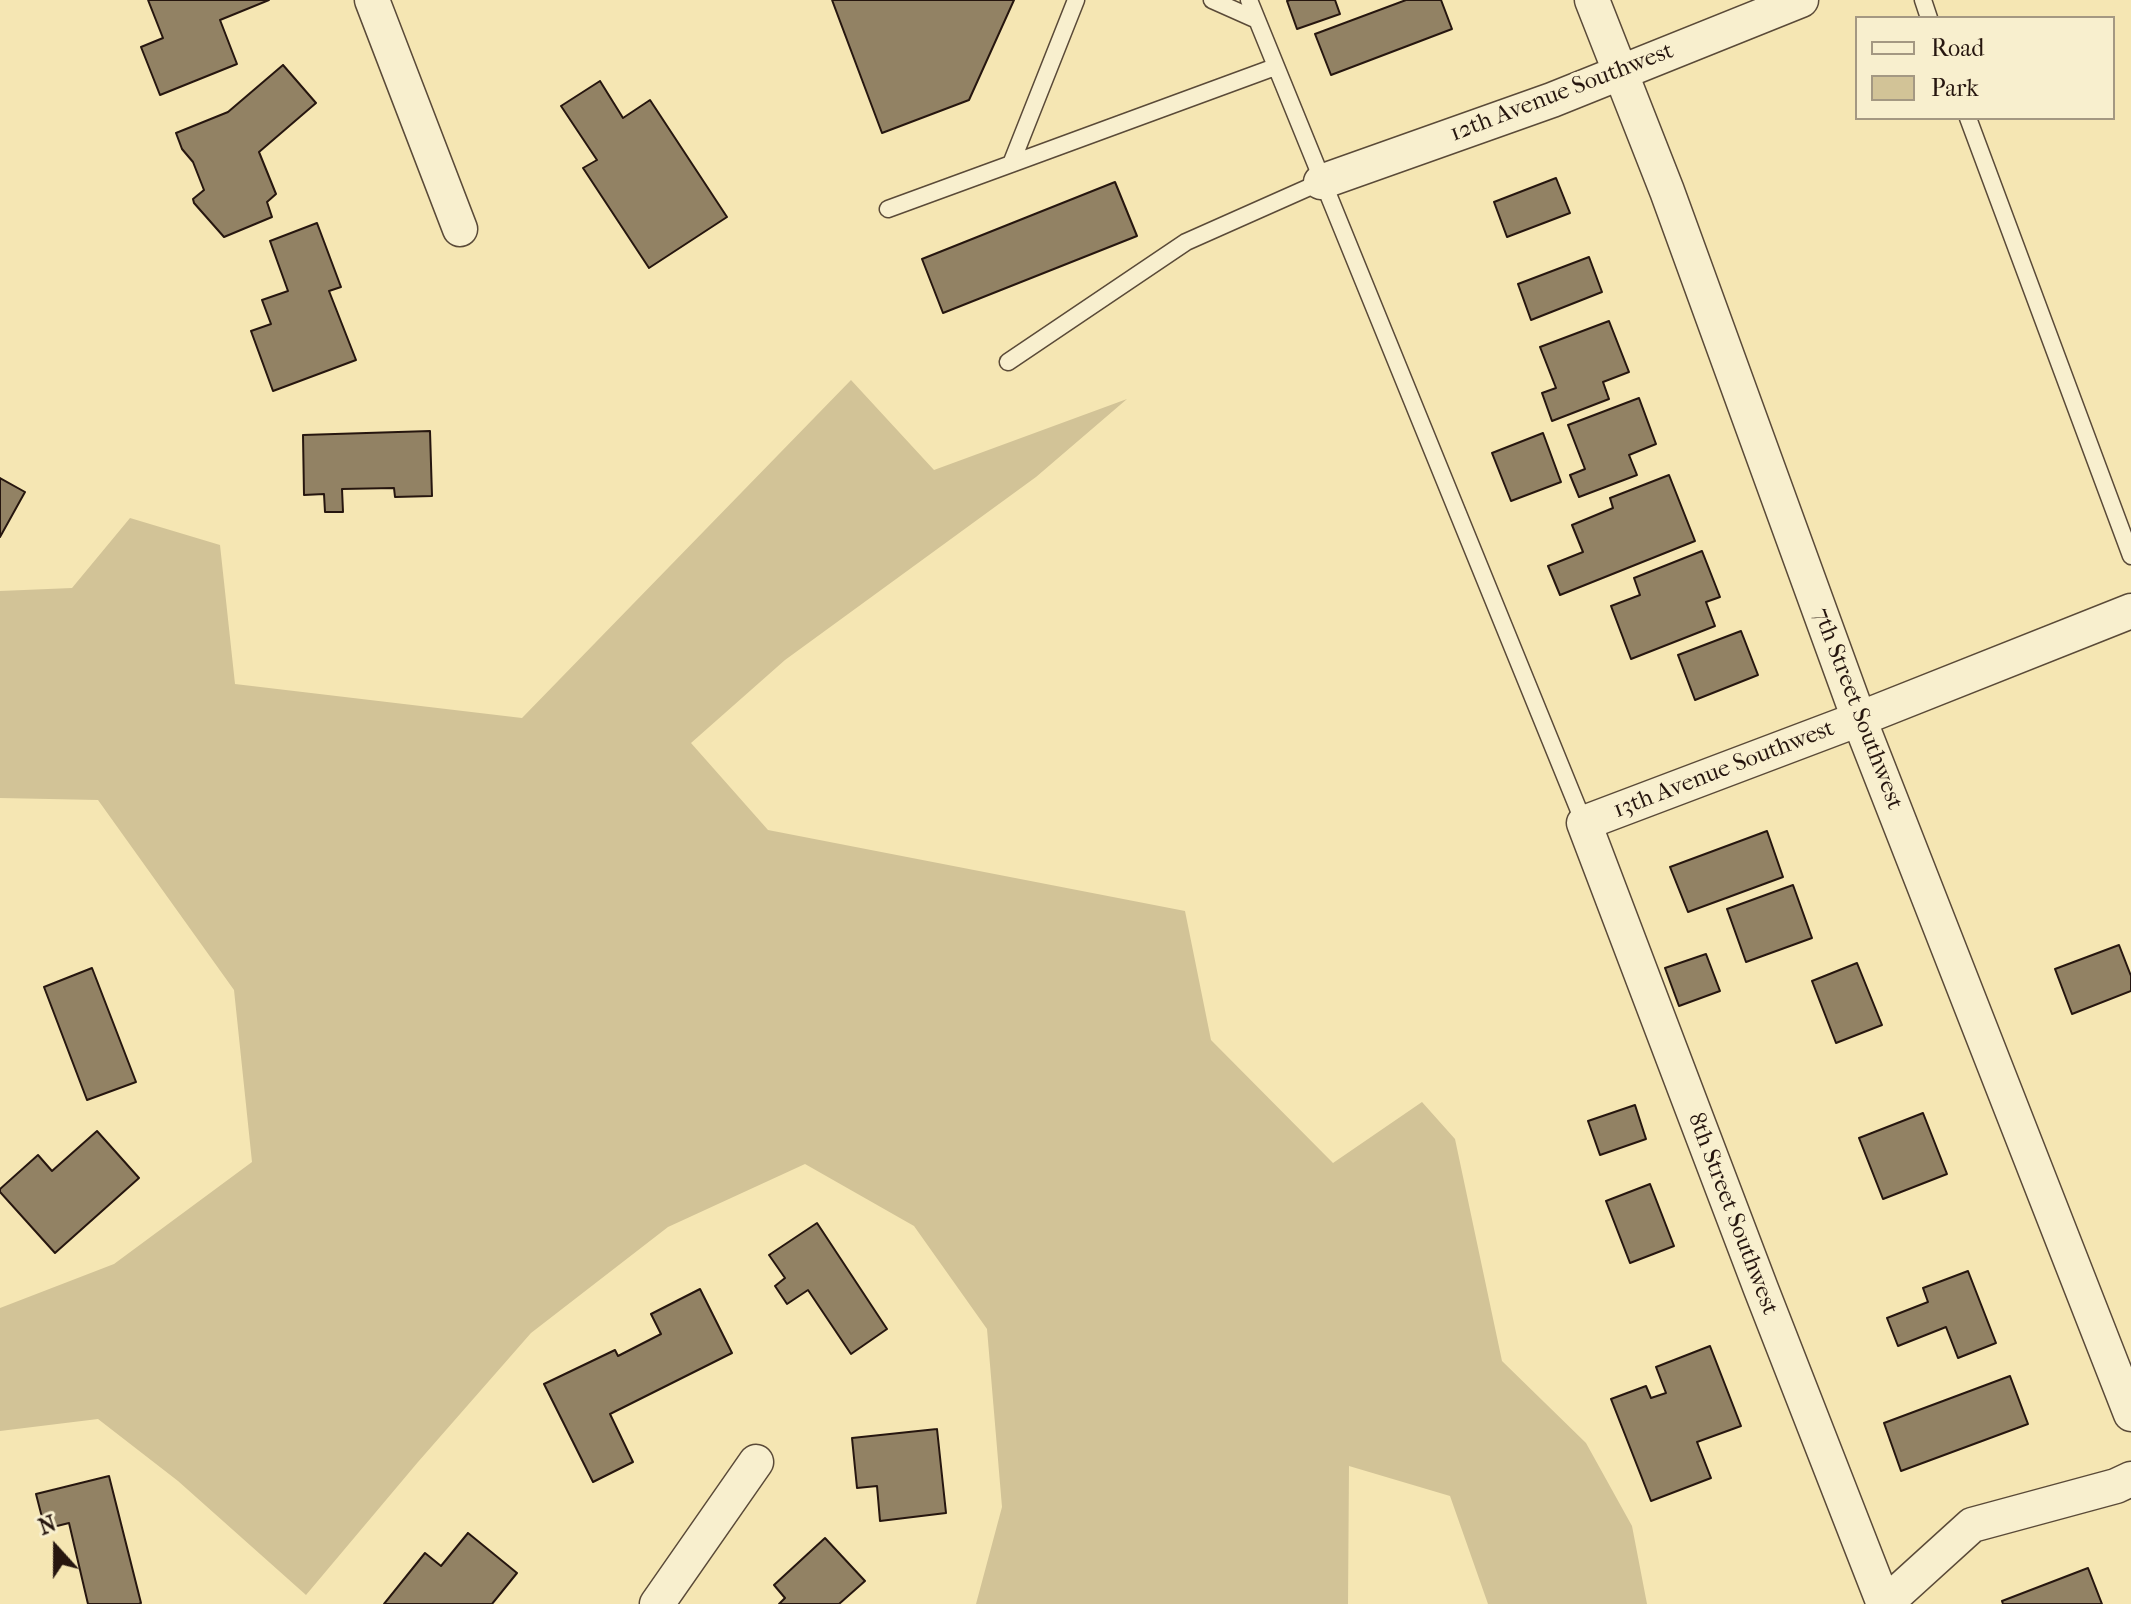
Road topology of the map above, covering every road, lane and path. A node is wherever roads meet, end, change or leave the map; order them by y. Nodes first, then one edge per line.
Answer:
1 (372, 0) edge
2 (1076, 0) edge
3 (1212, 0) edge
4 (1249, 0) edge
5 (1592, 0) edge
6 (1801, 0) edge
7 (1257, 20) junction
8 (1275, 67) junction
9 (1621, 73) junction
10 (1969, 120) edge
11 (1011, 164) junction
12 (1321, 182) junction
13 (888, 209) dead end
14 (460, 229) dead end
15 (1008, 362) dead end
16 (2131, 556) edge
17 (2131, 611) edge
18 (1859, 719) junction
19 (1584, 823) junction
20 (2131, 1414) edge
21 (756, 1462) dead end
22 (2131, 1479) edge
23 (657, 1604) edge
24 (1884, 1604) edge

1 - 14 street
2 - 11 lane
3 - 7 lane
4 - 7 lane
5 - 9 street, 7th Street Southwest
6 - 9 street, 12th Avenue Southwest
7 - 8 lane
8 - 11 lane
8 - 12 lane
9 - 12 street, 12th Avenue Southwest
9 - 18 street, 7th Street Southwest
10 - 16 lane
11 - 13 lane
12 - 15 lane
12 - 19 lane
17 - 18 street, 13th Avenue Southwest
18 - 19 street, 13th Avenue Southwest
18 - 20 street, 7th Street Southwest
19 - 24 street, 8th Street Southwest
21 - 23 street
22 - 24 street

